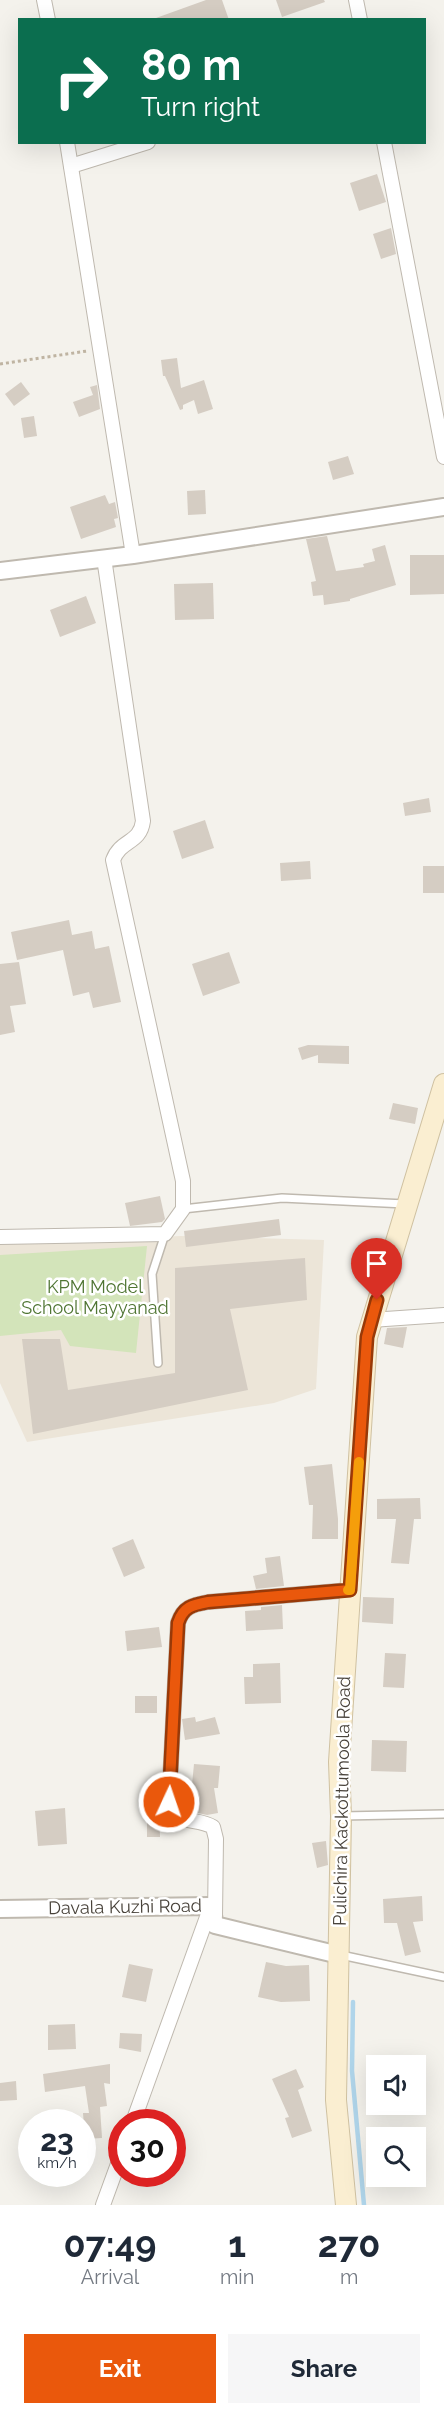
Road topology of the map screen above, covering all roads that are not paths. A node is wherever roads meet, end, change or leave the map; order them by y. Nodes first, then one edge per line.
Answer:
1 (44, 0) edge
2 (356, 0) edge
3 (48, 18) edge
4 (360, 18) edge
5 (67, 144) edge
6 (142, 144) edge
7 (384, 144) edge
8 (71, 166) junction
9 (444, 457) edge
10 (444, 507) edge
11 (133, 555) junction
12 (104, 558) junction
13 (0, 571) edge
14 (444, 1084) edge
15 (408, 1204) junction
16 (183, 1209) junction
17 (165, 1234) junction
18 (0, 1237) edge
19 (444, 1315) edge
20 (371, 1320) junction
21 (158, 1363) dead end
22 (350, 1590) junction
23 (444, 1814) edge
24 (341, 1816) junction
25 (211, 1906) junction
26 (0, 1909) edge
27 (215, 1924) junction
28 (339, 1955) junction
29 (444, 1977) edge
30 (138, 2109) edge
31 (110, 2187) edge
32 (103, 2205) edge
33 (346, 2205) edge

1 - 3 street
2 - 4 street
5 - 8 street
6 - 8 street
7 - 9 street
8 - 11 street
10 - 11 street
11 - 12 street
12 - 13 street
12 - 16 street
14 - 15 main road, Pulichira Kackottumoola Road
15 - 16 lane
15 - 20 main road, Pulichira Kackottumoola Road
16 - 17 street
17 - 18 street
17 - 21 lane
19 - 20 street
20 - 22 main road, Pulichira Kackottumoola Road
22 - 24 main road, Pulichira Kackottumoola Road
22 - 27 street
23 - 24 lane
24 - 28 main road, Pulichira Kackottumoola Road
25 - 26 street, Davala Kuzhi Road
25 - 27 street, Davala Kuzhi Road
25 - 30 street
27 - 28 street, Davala Kuzhi Road
28 - 29 lane
28 - 33 main road, Pulichira Kackottumoola Road
31 - 32 street

